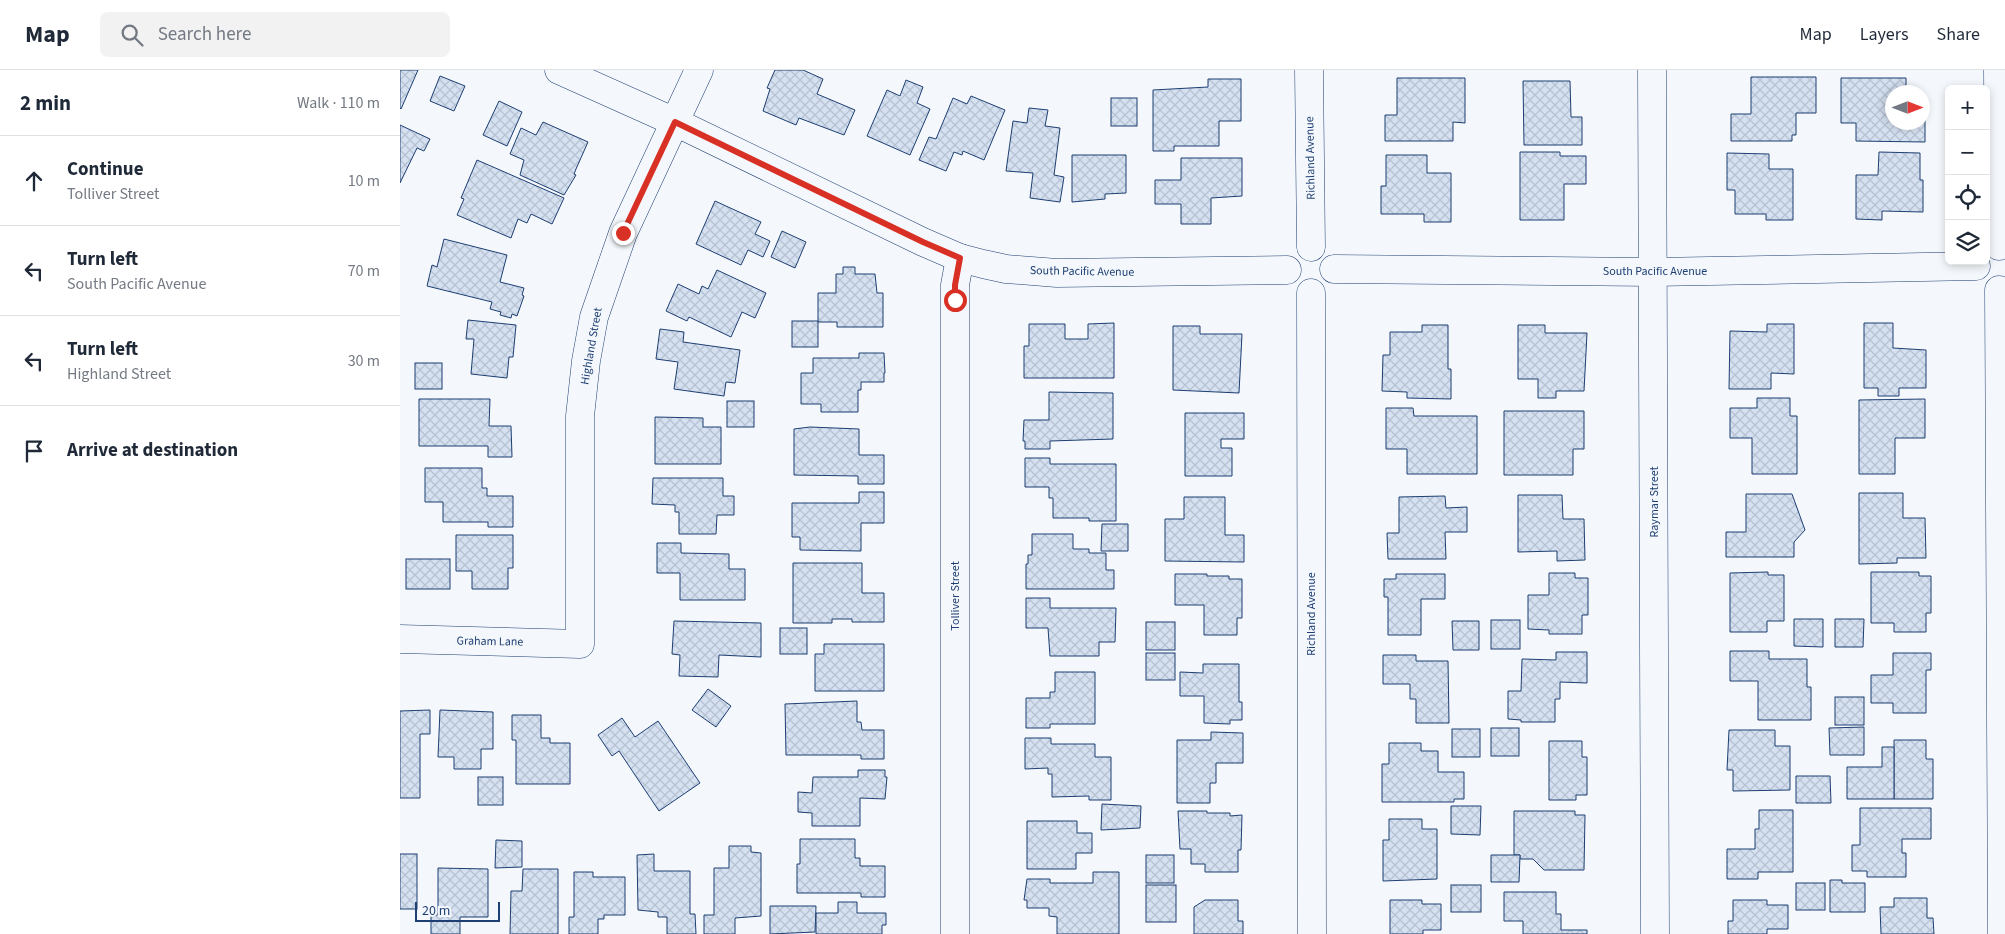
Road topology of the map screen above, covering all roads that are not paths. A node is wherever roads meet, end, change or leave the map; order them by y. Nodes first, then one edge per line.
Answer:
1 (559, 70) edge
2 (699, 70) edge
3 (1309, 70) edge
4 (1652, 70) edge
5 (1998, 70) edge
6 (675, 122) junction
7 (1990, 234) edge
8 (1311, 247) junction
9 (1945, 256) edge
10 (960, 258) junction
11 (1983, 265) edge
12 (1334, 269) junction
13 (1287, 270) junction
14 (1653, 272) junction
15 (2002, 290) edge
16 (1311, 293) junction
17 (400, 639) edge
18 (580, 644) joint
19 (2003, 645) edge
20 (955, 934) edge
21 (1312, 934) edge
22 (1655, 934) edge
23 (2002, 934) edge

1 - 6 street, South Pacific Avenue
2 - 6 street, Highland Street
3 - 8 street, Richland Avenue
4 - 14 street, Raymar Street
5 - 7 street
6 - 10 street, South Pacific Avenue
6 - 18 street, Highland Street
8 - 12 street
8 - 13 street
9 - 14 street, South Pacific Avenue
10 - 13 street, South Pacific Avenue
10 - 20 street, Tolliver Street
11 - 15 street
12 - 14 street, South Pacific Avenue
12 - 16 street
13 - 16 street
14 - 22 street, Raymar Street
15 - 19 street
16 - 21 street, Richland Avenue
17 - 18 street, Graham Lane
19 - 23 street

